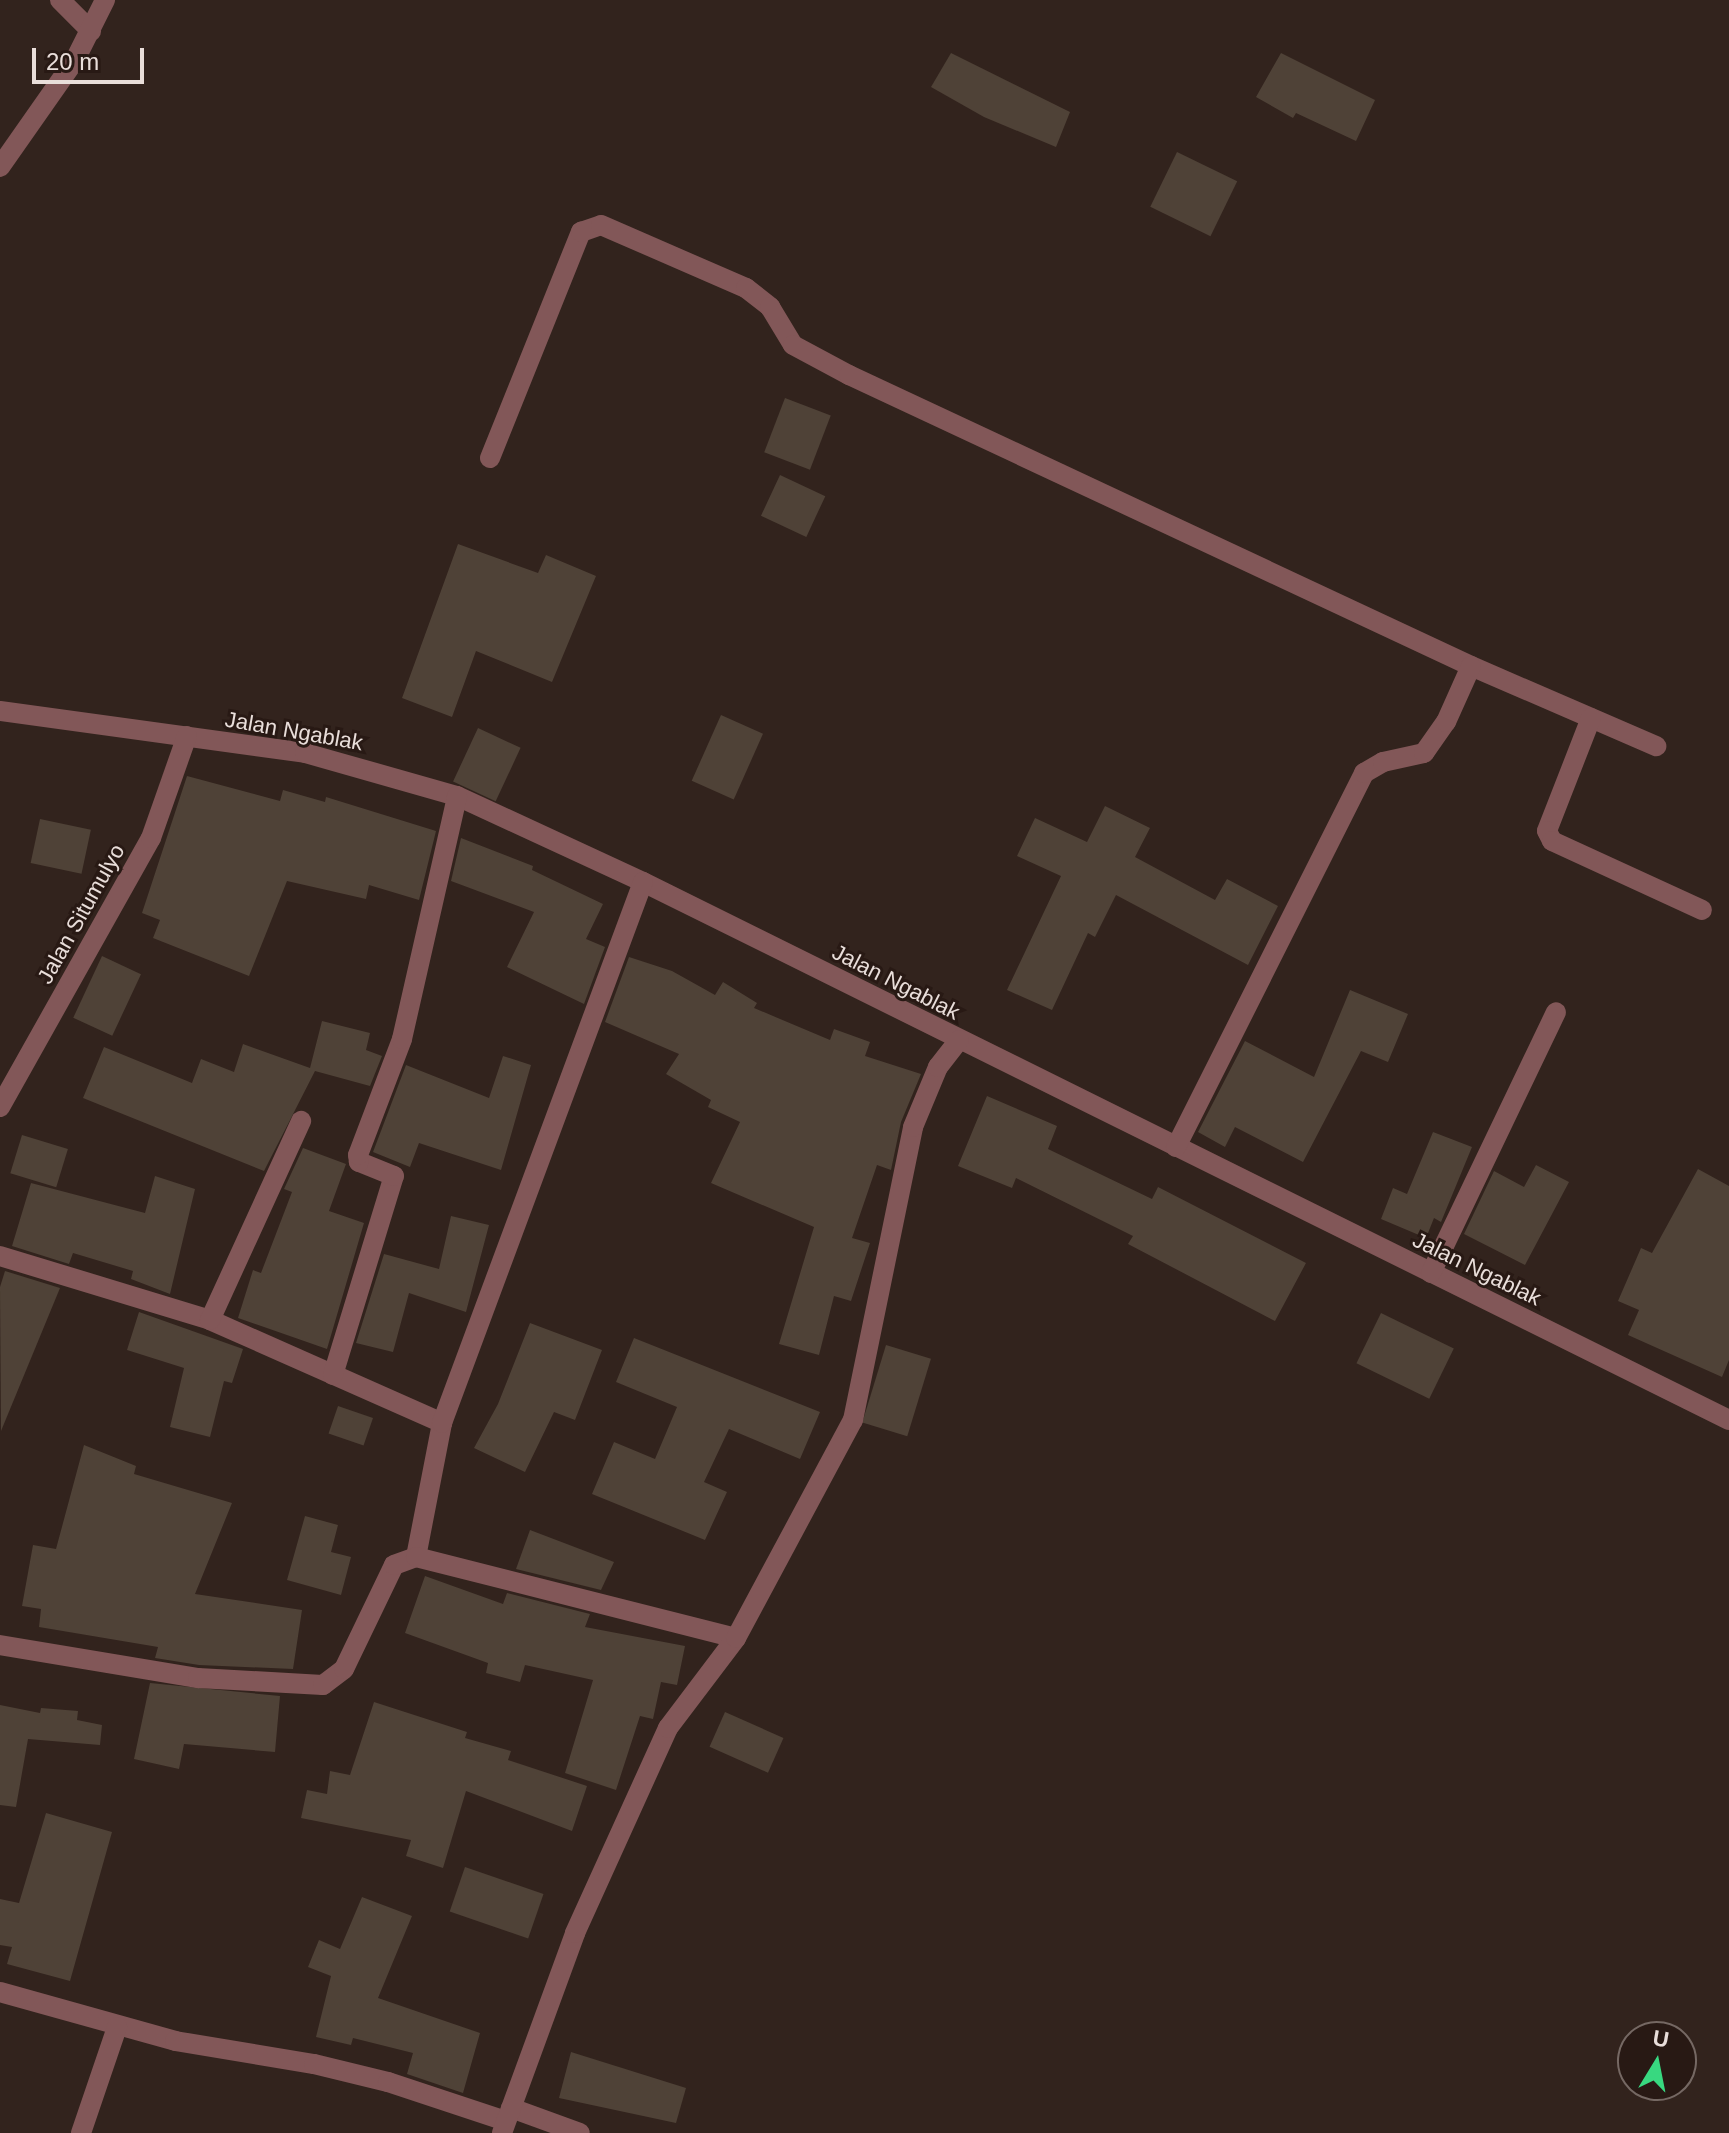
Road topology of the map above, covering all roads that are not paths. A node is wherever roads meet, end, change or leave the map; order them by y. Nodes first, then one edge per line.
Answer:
1 (60, 0) edge
2 (105, 0) edge
3 (91, 31) junction
4 (0, 167) edge
5 (490, 458) dead end
6 (1471, 666) junction
7 (0, 711) edge
8 (1591, 718) junction
9 (187, 736) junction
10 (1656, 746) dead end
11 (457, 796) junction
12 (643, 882) junction
13 (1702, 910) dead end
14 (1556, 1012) dead end
15 (959, 1040) junction
16 (0, 1107) edge
17 (301, 1121) dead end
18 (1176, 1147) junction
19 (0, 1256) edge
20 (1431, 1273) junction
21 (210, 1320) junction
22 (333, 1375) junction
23 (1729, 1420) edge
24 (442, 1423) junction
25 (416, 1557) junction
26 (736, 1638) junction
27 (0, 1645) edge
28 (0, 1992) edge
29 (117, 2027) junction
30 (506, 2121) edge
31 (81, 2133) edge
32 (580, 2133) edge

1 - 3 street
2 - 3 street
3 - 4 street
5 - 6 street
6 - 8 street
6 - 18 street
7 - 9 street, Jalan Ngablak
8 - 10 street
8 - 13 street
9 - 11 street, Jalan Ngablak
9 - 16 street, Jalan Situmulyo
11 - 12 street, Jalan Ngablak
11 - 22 street
12 - 15 street, Jalan Ngablak
12 - 24 street
14 - 20 street
15 - 18 street, Jalan Ngablak
15 - 26 street
17 - 21 street
18 - 20 street, Jalan Ngablak
19 - 21 street
20 - 23 street, Jalan Ngablak
21 - 22 street
22 - 24 street
24 - 25 street
25 - 26 street
25 - 27 street
26 - 30 street
28 - 29 street
29 - 30 street
29 - 31 street
30 - 32 street

